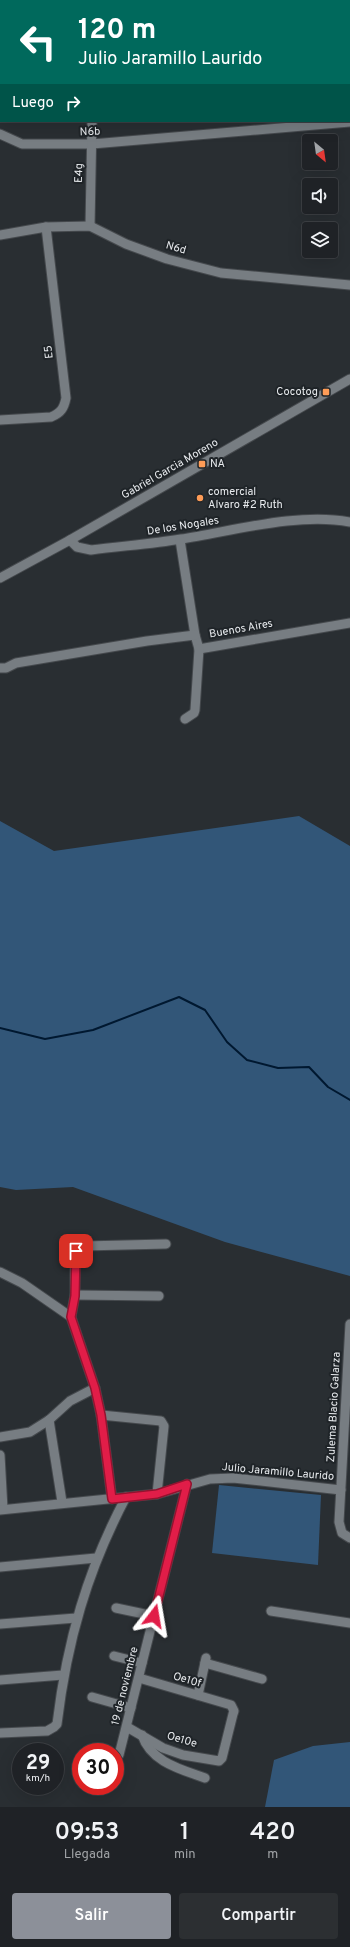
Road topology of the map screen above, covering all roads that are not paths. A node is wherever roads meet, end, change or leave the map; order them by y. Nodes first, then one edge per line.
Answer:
1 (92, 122) edge
2 (350, 122) edge
3 (0, 134) edge
4 (92, 144) junction
5 (90, 226) junction
6 (46, 227) junction
7 (0, 235) edge
8 (350, 285) edge
9 (350, 378) edge
10 (0, 420) edge
11 (350, 522) edge
12 (70, 540) junction
13 (180, 540) junction
14 (0, 578) edge
15 (350, 623) edge
16 (195, 635) junction
17 (199, 649) junction
18 (0, 668) edge
19 (185, 719) dead end
20 (166, 1244) dead end
21 (0, 1272) edge
22 (75, 1296) junction
23 (159, 1296) dead end
24 (71, 1317) junction
25 (350, 1324) edge
26 (95, 1388) junction
27 (101, 1415) junction
28 (49, 1420) junction
29 (0, 1437) edge
30 (0, 1455) edge
31 (187, 1484) junction
32 (341, 1490) junction
33 (157, 1494) junction
34 (126, 1497) junction
35 (112, 1499) junction
36 (62, 1502) junction
37 (2, 1510) edge
38 (350, 1538) edge
39 (96, 1558) junction
40 (0, 1567) edge
41 (116, 1608) dead end
42 (271, 1611) dead end
43 (154, 1616) junction
44 (76, 1618) junction
45 (350, 1623) edge
46 (0, 1624) edge
47 (114, 1656) dead end
48 (142, 1663) junction
49 (63, 1675) junction
50 (139, 1678) junction
51 (262, 1679) dead end
52 (0, 1680) edge
53 (198, 1695) junction
54 (92, 1697) dead end
55 (131, 1708) junction
56 (127, 1727) junction
57 (0, 1733) edge
58 (142, 1735) junction
59 (122, 1743) edge
60 (211, 1759) joint
61 (205, 1778) dead end

1 - 4 street, E4g
2 - 4 street, N6b
3 - 4 street, N6b
4 - 5 street, E4g
5 - 6 street, N6d
5 - 8 street, N6d
6 - 7 street, N6d
6 - 10 street, E5
9 - 12 street, Gabriel Garcia Moreno
11 - 13 street, De los Nogales
12 - 13 street, De los Nogales
12 - 14 street, Gabriel Garcia Moreno
13 - 16 street, Buenos Aires
15 - 17 street, Buenos Aires
16 - 17 street, Buenos Aires
16 - 18 street
17 - 19 street
20 - 22 street
21 - 24 street
22 - 23 street
22 - 24 street
24 - 26 street
25 - 32 street, Zulema Blacio Galarza
26 - 27 street
26 - 28 street
27 - 33 street
27 - 35 street
28 - 29 street
28 - 36 street
30 - 37 street
31 - 32 street, Julio Jaramillo Laurido
31 - 33 street, Julio Jaramillo Laurido
31 - 43 street, 19 de noviembre
32 - 38 street, Zulema Blacio Galarza
33 - 34 street, Julio Jaramillo Laurido
34 - 35 street, Julio Jaramillo Laurido
34 - 39 street
35 - 36 street, Julio Jaramillo Laurido
36 - 37 street, Julio Jaramillo Laurido
39 - 40 street
39 - 44 street
41 - 43 street
42 - 45 street
43 - 48 street, 19 de noviembre
44 - 46 street
44 - 49 street
47 - 48 street
48 - 50 street, 19 de noviembre
49 - 52 street
49 - 57 street
50 - 53 street, Oe10f
50 - 55 street, 19 de noviembre
51 - 53 street
53 - 60 street, Oe10f
54 - 55 street
55 - 56 street, 19 de noviembre
56 - 58 street, Oe10e
56 - 59 street, 19 de noviembre
58 - 60 street, Oe10e
58 - 61 street

